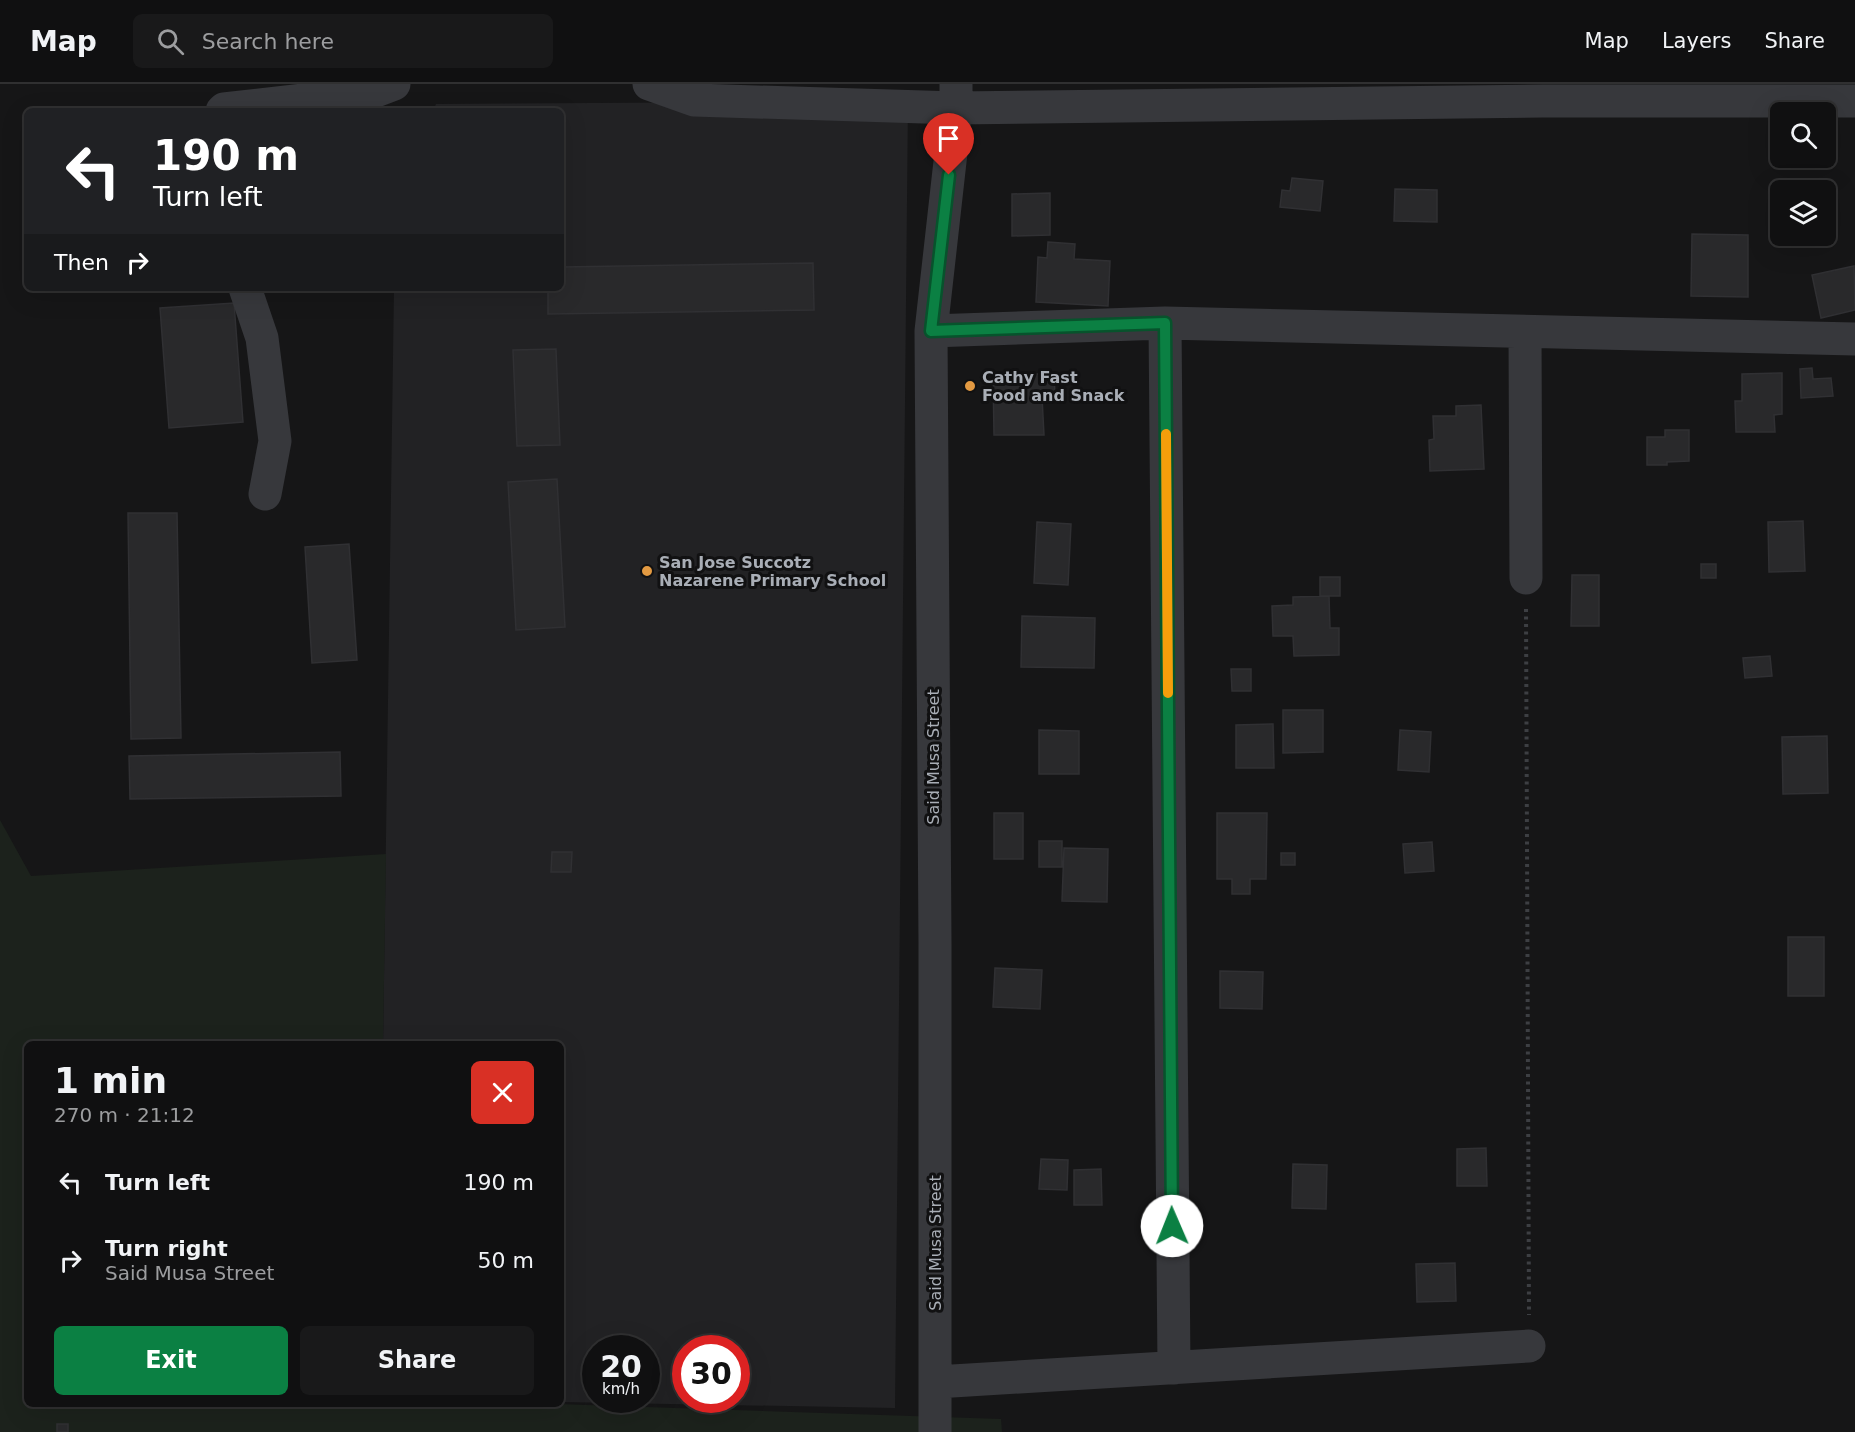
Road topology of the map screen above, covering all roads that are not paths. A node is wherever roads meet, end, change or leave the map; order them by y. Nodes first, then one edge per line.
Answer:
1 (393, 84) edge
2 (649, 84) edge
3 (1542, 92) edge
4 (956, 96) edge
5 (1855, 101) edge
6 (233, 108) edge
7 (246, 291) edge
8 (1165, 323) junction
9 (931, 331) junction
10 (1525, 332) junction
11 (1855, 339) edge
12 (265, 494) dead end
13 (1526, 579) road end
14 (1529, 1346) road end
15 (1174, 1368) junction
16 (936, 1382) junction
17 (934, 1432) edge

1 - 6 street
2 - 4 street
3 - 4 street
3 - 5 street
4 - 9 street, Said Musa Street
7 - 12 street
8 - 9 street
8 - 10 street
8 - 15 street
9 - 16 street, Said Musa Street
10 - 11 street
10 - 13 street
14 - 15 street
15 - 16 street
16 - 17 street, Said Musa Street

